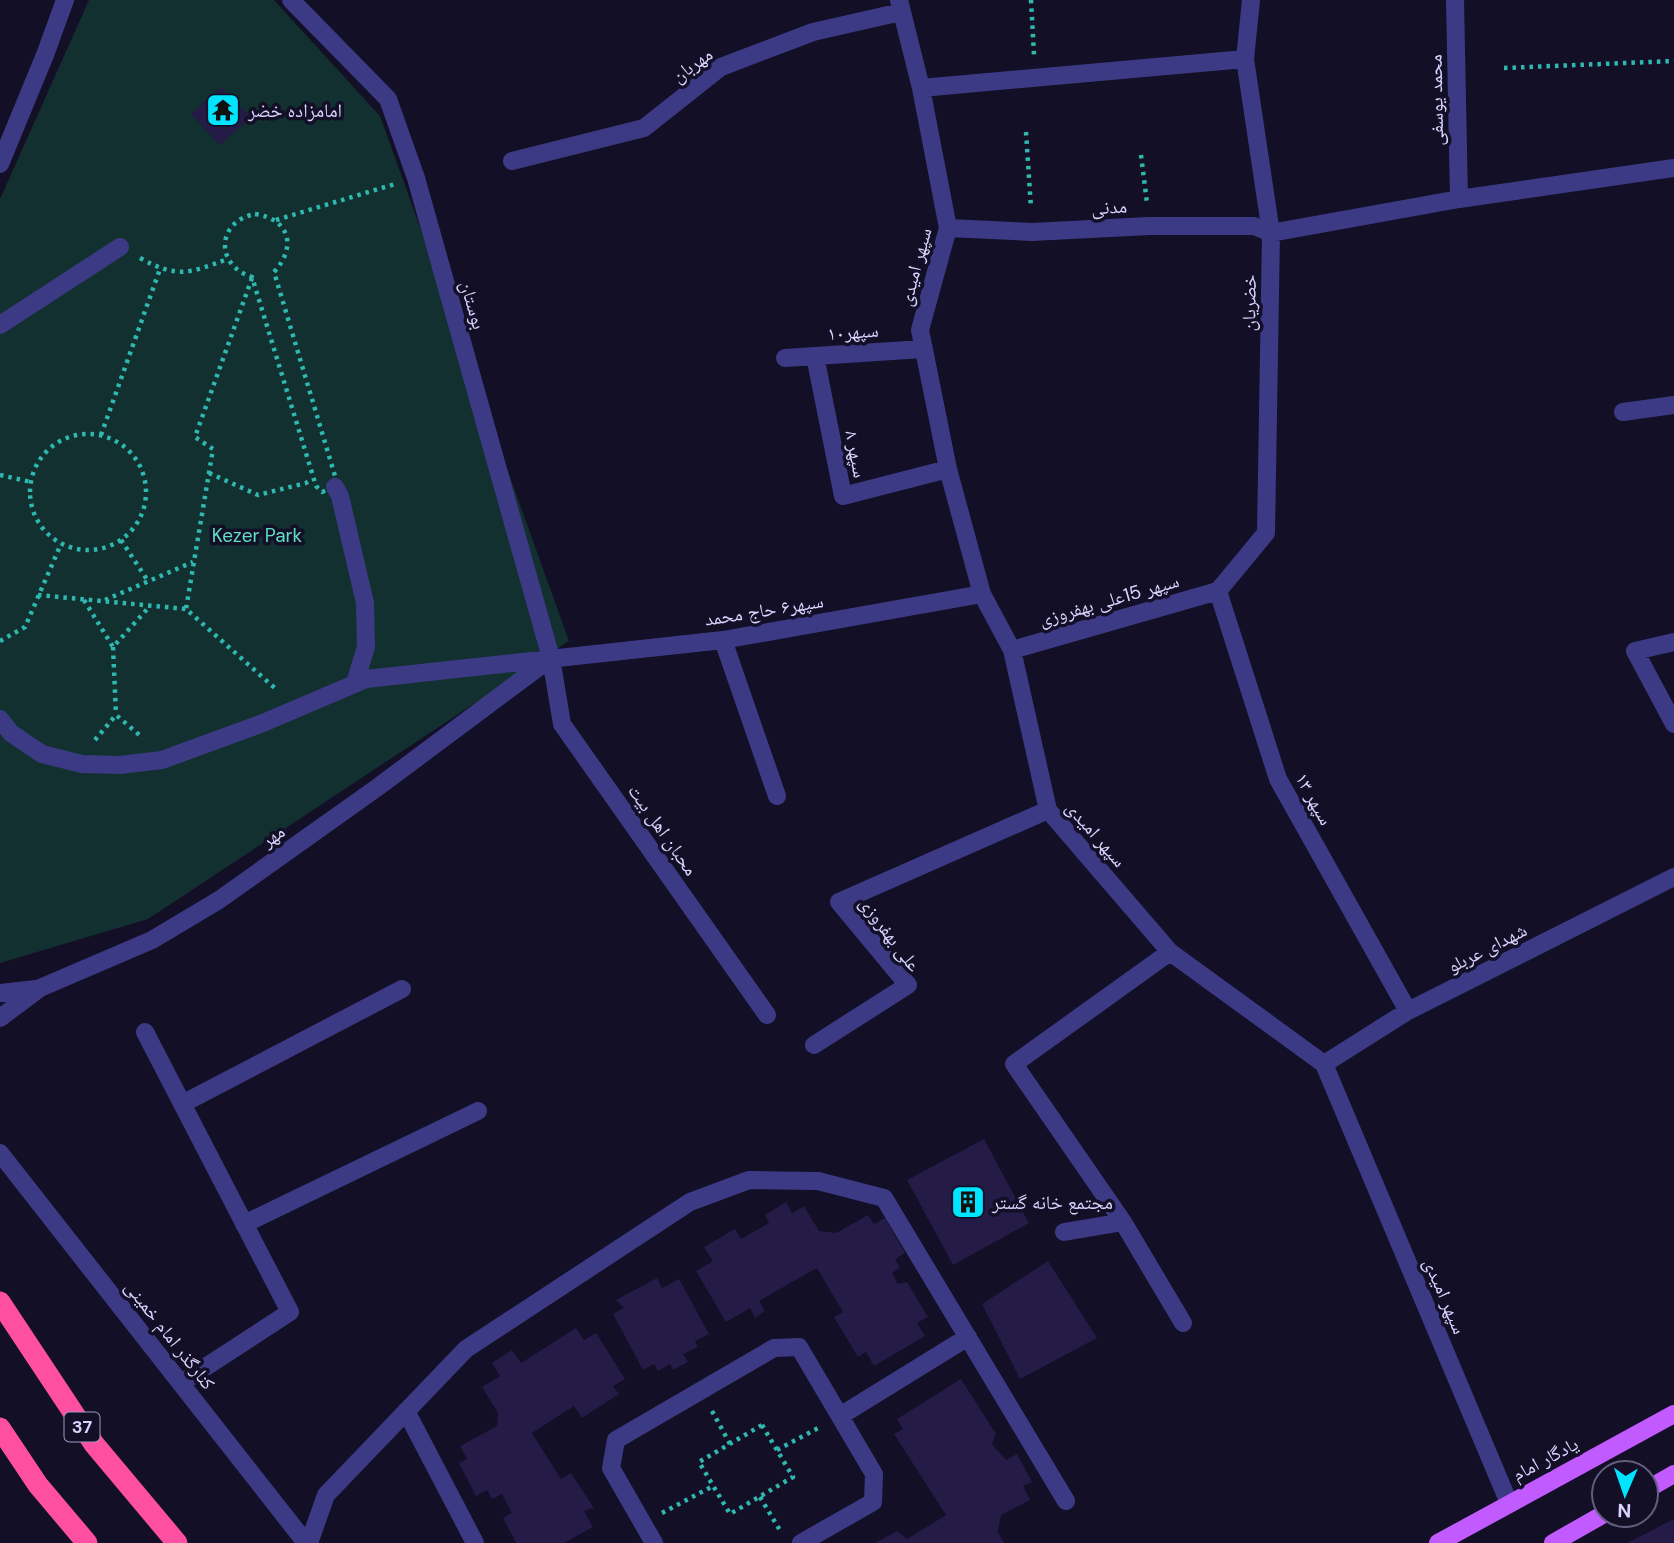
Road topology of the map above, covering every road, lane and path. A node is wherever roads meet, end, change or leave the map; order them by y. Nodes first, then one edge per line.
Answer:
1 (65, 0) edge
2 (291, 0) edge
3 (1031, 0) edge
4 (1251, 0) edge
5 (1455, 0) edge
6 (900, 6) edge
7 (1245, 59) junction
8 (1674, 61) edge
9 (1504, 68) dead end
10 (1036, 78) junction
11 (921, 88) junction
12 (1026, 132) dead end
13 (1140, 155) dead end
14 (512, 161) dead end
15 (0, 164) edge
16 (1674, 168) edge
17 (415, 177) junction
18 (1459, 199) junction
19 (275, 220) junction
20 (1149, 226) junction
21 (948, 228) junction
22 (1032, 232) junction
23 (1271, 233) junction
24 (120, 247) joint
25 (228, 259) junction
26 (160, 269) junction
27 (252, 277) junction
28 (0, 325) edge
29 (923, 348) junction
30 (815, 356) junction
31 (785, 358) dead end
32 (1674, 405) edge
33 (1623, 412) dead end
34 (101, 435) junction
35 (948, 469) junction
36 (209, 472) junction
37 (0, 475) edge
38 (313, 478) junction
39 (31, 482) junction
40 (335, 487) junction
41 (121, 540) junction
42 (61, 544) junction
43 (194, 562) junction
44 (148, 581) junction
45 (1218, 590) junction
46 (982, 594) junction
47 (38, 596) junction
48 (83, 600) junction
49 (102, 601) junction
50 (150, 605) junction
51 (186, 609) junction
52 (723, 639) junction
53 (0, 641) edge
54 (1674, 642) edge
55 (113, 647) junction
56 (1012, 650) junction
57 (551, 658) junction
58 (355, 683) junction
59 (297, 708) junction
60 (116, 715) dead end
61 (0, 719) edge
62 (1674, 724) edge
63 (777, 796) dead end
64 (1048, 810) junction
65 (1674, 877) edge
66 (1170, 952) junction
67 (40, 988) junction
68 (402, 989) dead end
69 (0, 993) edge
70 (1408, 1011) junction
71 (767, 1015) dead end
72 (0, 1018) edge
73 (145, 1032) dead end
74 (814, 1045) dead end
75 (1324, 1064) junction
76 (182, 1104) junction
77 (478, 1111) dead end
78 (0, 1153) edge
79 (1123, 1222) junction
80 (244, 1224) junction
81 (1064, 1232) dead end
82 (0, 1301) edge
83 (1183, 1323) dead end
84 (968, 1337) junction
85 (181, 1383) junction
86 (702, 1390) junction
87 (406, 1411) junction
88 (1674, 1414) edge
89 (840, 1416) junction
90 (0, 1427) edge
91 (730, 1444) junction
92 (777, 1450) junction
93 (713, 1486) junction
94 (760, 1497) junction
95 (1066, 1501) dead end
96 (1509, 1503) junction
97 (1590, 1522) edge
98 (647, 1536) edge
99 (87, 1543) edge
100 (177, 1543) edge
101 (307, 1543) edge
102 (475, 1543) edge
103 (788, 1543) edge
104 (801, 1543) edge
105 (1438, 1543) edge
106 (1553, 1543) edge

1 - 15 street
2 - 17 street, بوستان
3 - 10 path
4 - 7 street, خضریان
5 - 18 street, محمد یوسفی
6 - 11 street, سپهر امیدی
6 - 14 street, مهربان
7 - 10 street
7 - 23 street, خضریان
8 - 9 path
10 - 11 street
11 - 21 street, سپهر امیدی
12 - 22 path
13 - 20 path
16 - 18 street
17 - 19 path
17 - 57 street, بوستان
18 - 23 street
19 - 25 path
19 - 40 path
20 - 22 street, مدنی
20 - 23 street, مدنی
21 - 22 street, مدنی
21 - 29 street, سپهر امیدی
23 - 45 street, خضریان
24 - 26 path
24 - 28 street
25 - 26 path
25 - 27 path
26 - 34 path
27 - 36 path
27 - 38 path
29 - 30 street, سپهر۱۰
29 - 35 street, سپهر امیدی
30 - 31 street, سپهر۱۰
30 - 35 street, سپهر ۸
32 - 33 street
34 - 39 path
34 - 41 path
35 - 46 street, سپهر امیدی
36 - 38 path
36 - 43 path
37 - 39 path
38 - 40 path
39 - 42 path
40 - 58 street
41 - 42 path
41 - 44 path
42 - 47 path
43 - 44 path
43 - 51 path
44 - 49 path
45 - 56 street, سپهر 15علی بهفروزی
45 - 70 street, سپهر ۱۳
46 - 52 street, سپهر۶ حاج محمد
46 - 56 street, سپهر امیدی
47 - 48 path
47 - 53 path
48 - 49 path
48 - 55 path
49 - 50 path
50 - 51 path
50 - 55 path
51 - 59 path
52 - 57 street, سپهر۶ حاج محمد
52 - 63 street
54 - 62 street
55 - 60 path
56 - 64 street, سپهر امیدی
57 - 58 street, سپهر۶ حاج محمد
57 - 67 street, مهر
57 - 71 street, محبان اهل بیت
58 - 59 street, سپهر۶ حاج محمد
59 - 61 street, سپهر۶ حاج محمد
64 - 66 street, سپهر امیدی
64 - 74 street, علی بهفروزی
65 - 70 street, شهدای عربلو
66 - 75 street, سپهر امیدی
66 - 79 street
67 - 69 street
67 - 72 street, مهر
68 - 76 street
70 - 75 street, شهدای عربلو
73 - 76 street
75 - 96 street, سپهر امیدی
76 - 80 street
77 - 80 street
78 - 85 street, کنارگذر امام خمینی
79 - 81 street
79 - 83 street
80 - 85 street
82 - 100 highway, 37
84 - 87 street
84 - 89 street
84 - 95 street
85 - 101 street, کنارگذر امام خمینی
86 - 89 street
86 - 91 path
86 - 98 street
87 - 101 street
87 - 102 street
88 - 96 main road, یادگار امام
89 - 92 path
89 - 104 street
90 - 99 highway
91 - 92 path
91 - 93 path
92 - 94 path
93 - 94 path
93 - 98 path
94 - 103 path
96 - 105 main road, یادگار امام
97 - 106 main road

